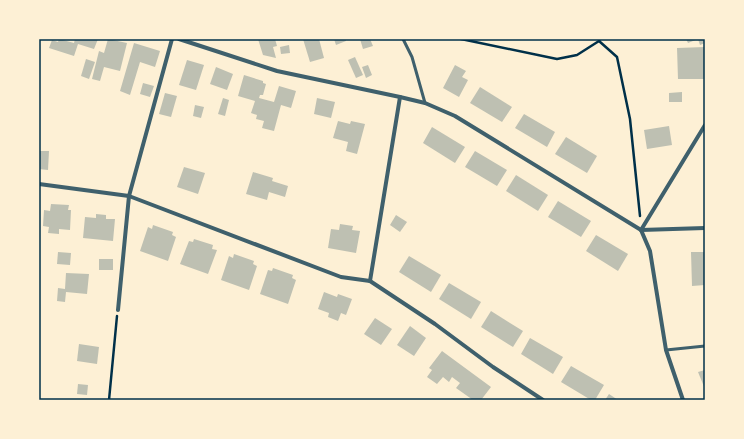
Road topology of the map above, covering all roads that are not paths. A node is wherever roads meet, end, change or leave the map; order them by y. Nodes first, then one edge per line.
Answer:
1 (172, 39) edge
2 (179, 39) edge
3 (403, 39) edge
4 (400, 97) junction
5 (425, 103) junction
6 (705, 125) edge
7 (39, 184) edge
8 (129, 196) junction
9 (705, 228) edge
10 (641, 230) junction
11 (370, 281) junction
12 (118, 310) road end
13 (705, 346) edge
14 (666, 350) junction
15 (543, 400) edge
16 (683, 400) edge

1 - 8 street
2 - 4 street
3 - 5 lane
4 - 5 street
4 - 11 street
5 - 10 street
6 - 10 street
7 - 8 street
8 - 11 street
8 - 12 street
9 - 10 street
10 - 14 street
11 - 15 street
13 - 14 lane
14 - 16 street

